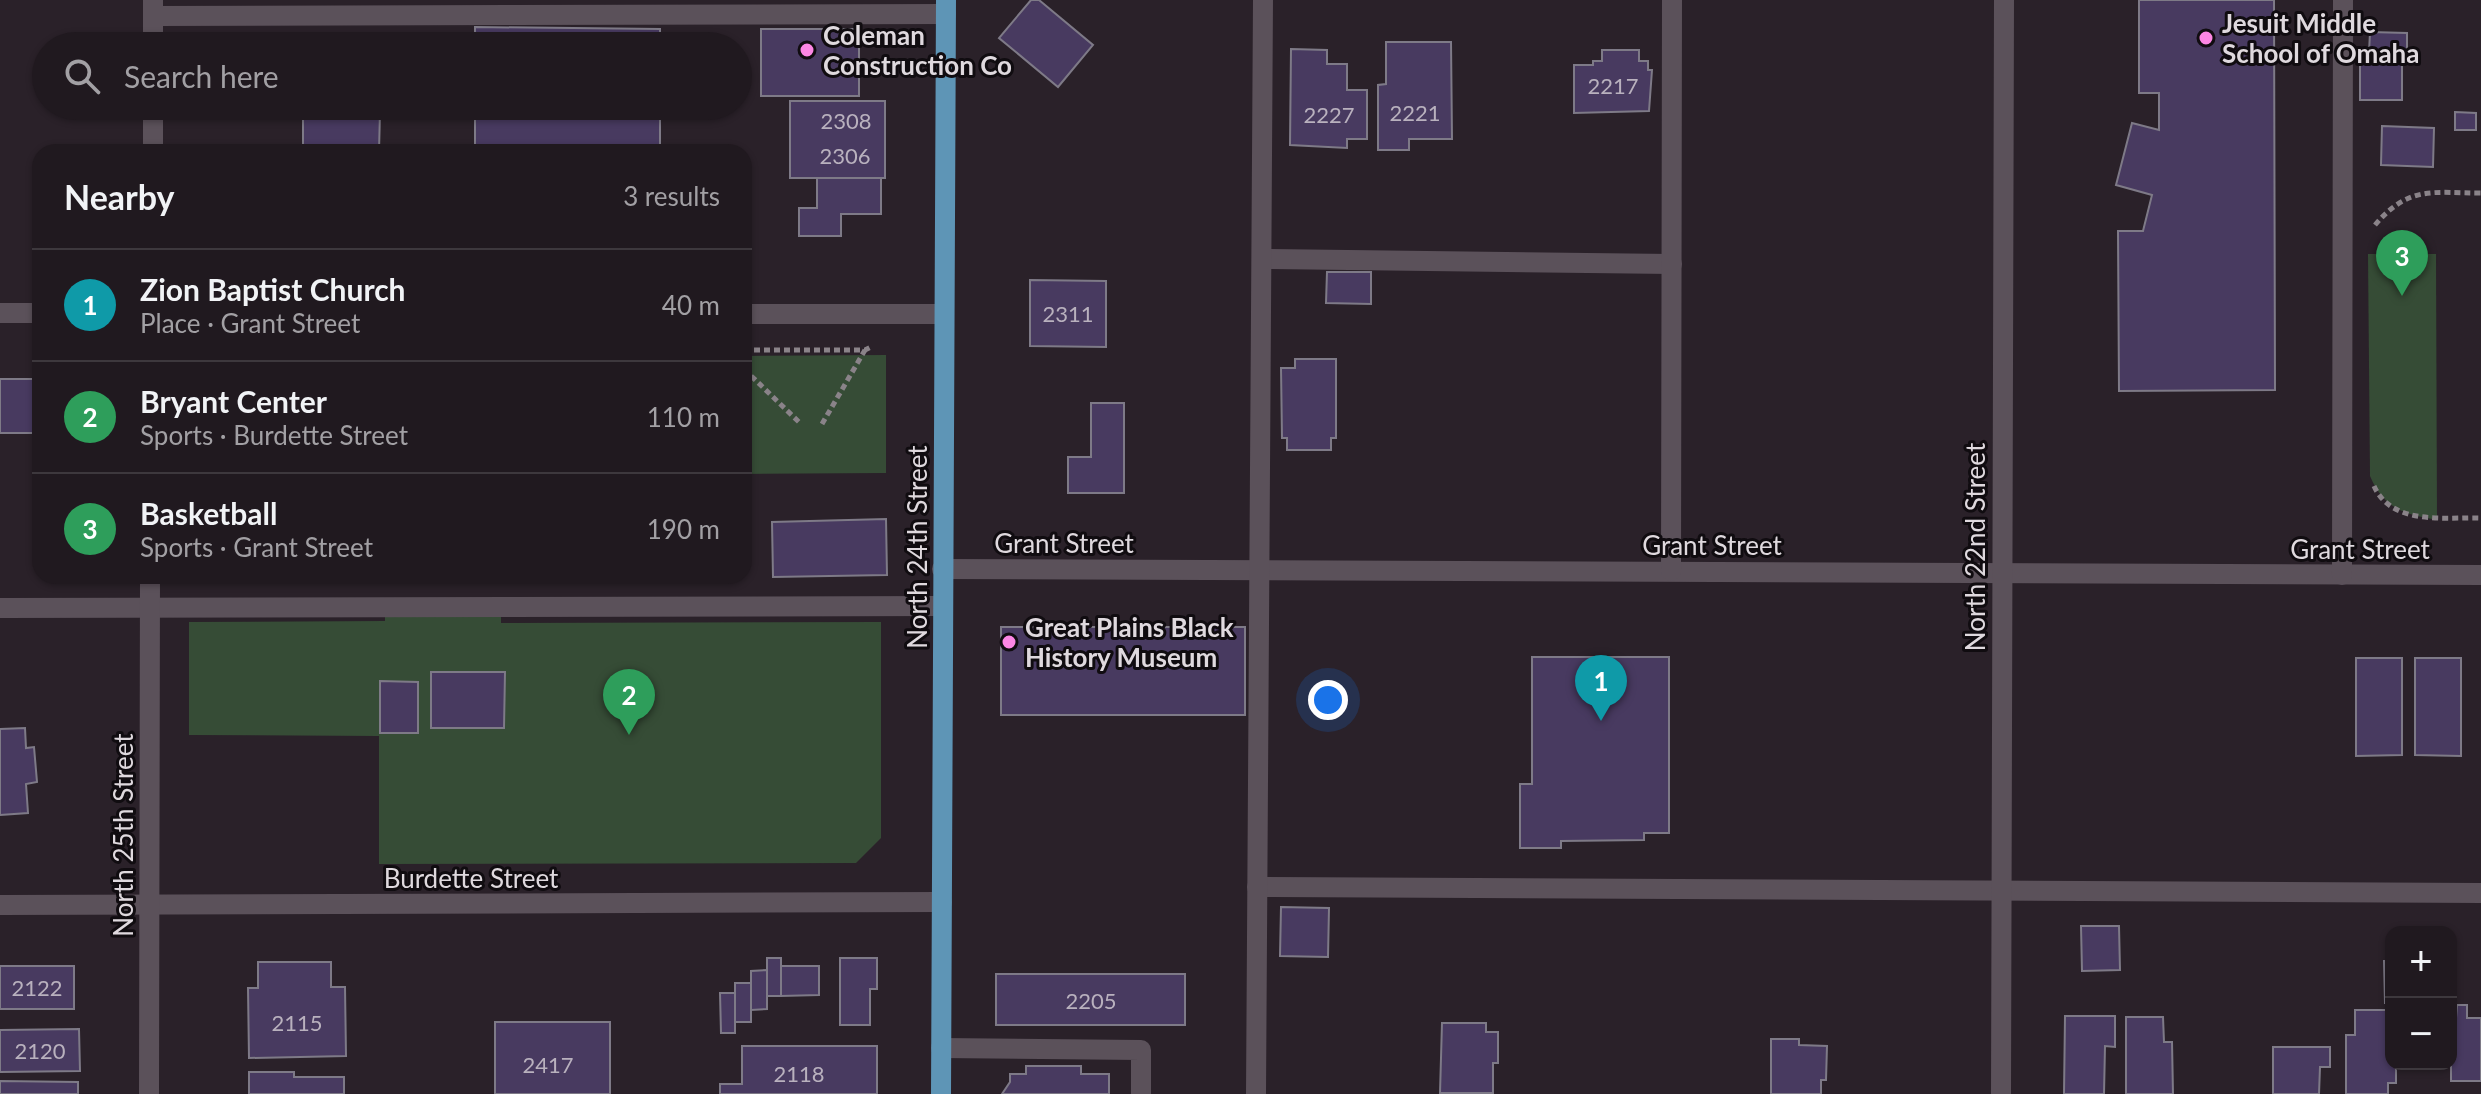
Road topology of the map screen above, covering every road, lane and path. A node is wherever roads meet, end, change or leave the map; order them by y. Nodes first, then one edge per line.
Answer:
1 (1263, 0) edge
2 (1672, 0) edge
3 (2004, 0) edge
4 (2343, 0) edge
5 (946, 7) edge
6 (153, 8) edge
7 (600, 8) edge
8 (153, 32) edge
9 (153, 120) edge
10 (153, 144) edge
11 (2481, 193) edge
12 (2372, 240) dead end
13 (1262, 259) junction
14 (1672, 264) junction
15 (0, 313) edge
16 (32, 313) edge
17 (752, 314) edge
18 (943, 314) junction
19 (865, 350) dead end
20 (752, 377) edge
21 (801, 424) dead end
22 (822, 424) dead end
23 (2370, 476) dead end
24 (2481, 518) edge
25 (942, 569) junction
26 (1259, 569) junction
27 (1671, 571) junction
28 (2001, 572) junction
29 (2342, 575) junction
30 (2481, 575) edge
31 (150, 584) edge
32 (942, 606) junction
33 (150, 607) junction
34 (0, 608) edge
35 (1257, 887) junction
36 (2001, 892) junction
37 (2481, 893) edge
38 (942, 902) junction
39 (148, 904) junction
40 (0, 905) edge
41 (941, 1048) junction
42 (149, 1094) edge
43 (941, 1094) edge
44 (1141, 1094) edge
45 (1256, 1094) edge
46 (2001, 1094) edge

1 - 13 street
2 - 14 street
3 - 28 street, North 22nd Street
4 - 29 street
5 - 7 street
5 - 18 main road, North 24th Street
6 - 7 street
6 - 8 street
9 - 10 street
11 - 12 path
13 - 14 street
13 - 26 street
14 - 27 street
15 - 16 street
17 - 18 street
18 - 25 main road, North 24th Street
19 - 22 path
20 - 21 path
23 - 24 path
25 - 26 street, Grant Street
25 - 32 main road, North 24th Street
26 - 27 street, Grant Street
26 - 35 street
27 - 28 street, Grant Street
28 - 29 street, Grant Street
28 - 36 street, North 22nd Street
29 - 30 street, Grant Street
31 - 33 street, North 25th Street
32 - 33 street
32 - 38 main road, North 24th Street
33 - 34 street
33 - 39 street, North 25th Street
35 - 36 street
35 - 45 street
36 - 37 street
36 - 46 street, North 22nd Street
38 - 39 street, Burdette Street
38 - 41 main road, North 24th Street
39 - 40 street, Burdette Street
39 - 42 street, North 25th Street
41 - 43 main road, North 24th Street
41 - 44 street

